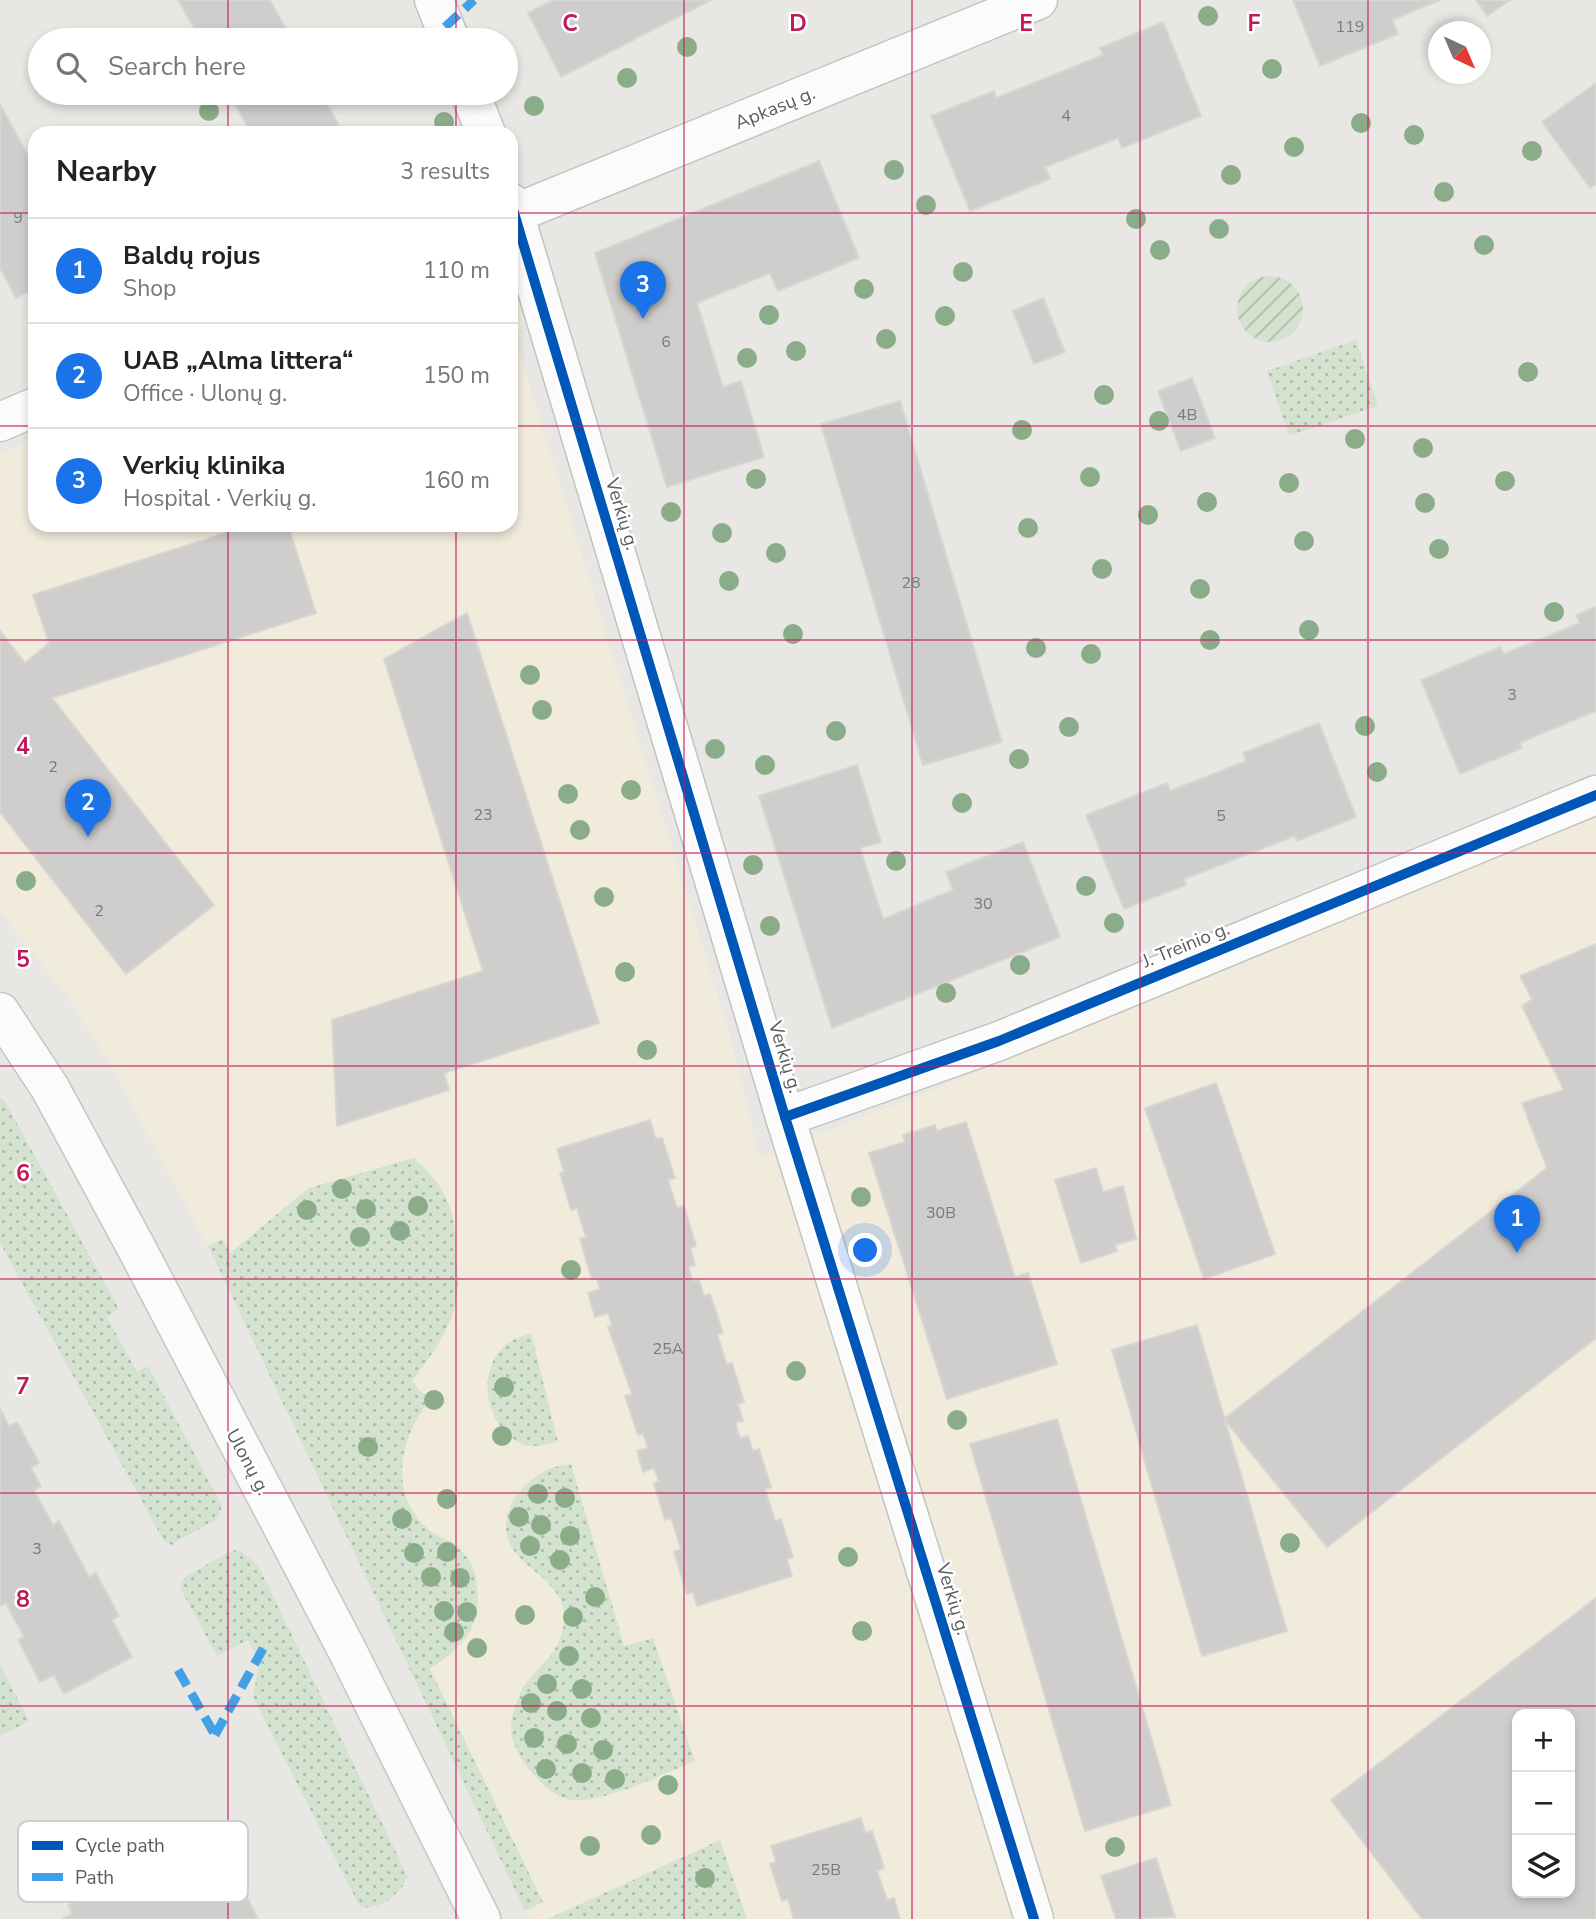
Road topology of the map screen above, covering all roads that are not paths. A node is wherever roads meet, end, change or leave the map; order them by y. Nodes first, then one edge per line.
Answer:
1 (434, 0) edge
2 (1038, 0) edge
3 (445, 28) edge
4 (475, 105) edge
5 (483, 126) edge
6 (518, 208) edge
7 (518, 230) edge
8 (28, 410) edge
9 (0, 422) edge
10 (1596, 795) edge
11 (3, 1021) edge
12 (785, 1117) junction
13 (481, 1919) edge
14 (1034, 1919) edge

1 - 3 street
2 - 6 street, Apkasų g.
4 - 5 street
7 - 12 street, Verkių g.
8 - 9 street
10 - 12 street, J. Treinio g.
11 - 13 street, Ulonų g.
12 - 14 street, Verkių g.

